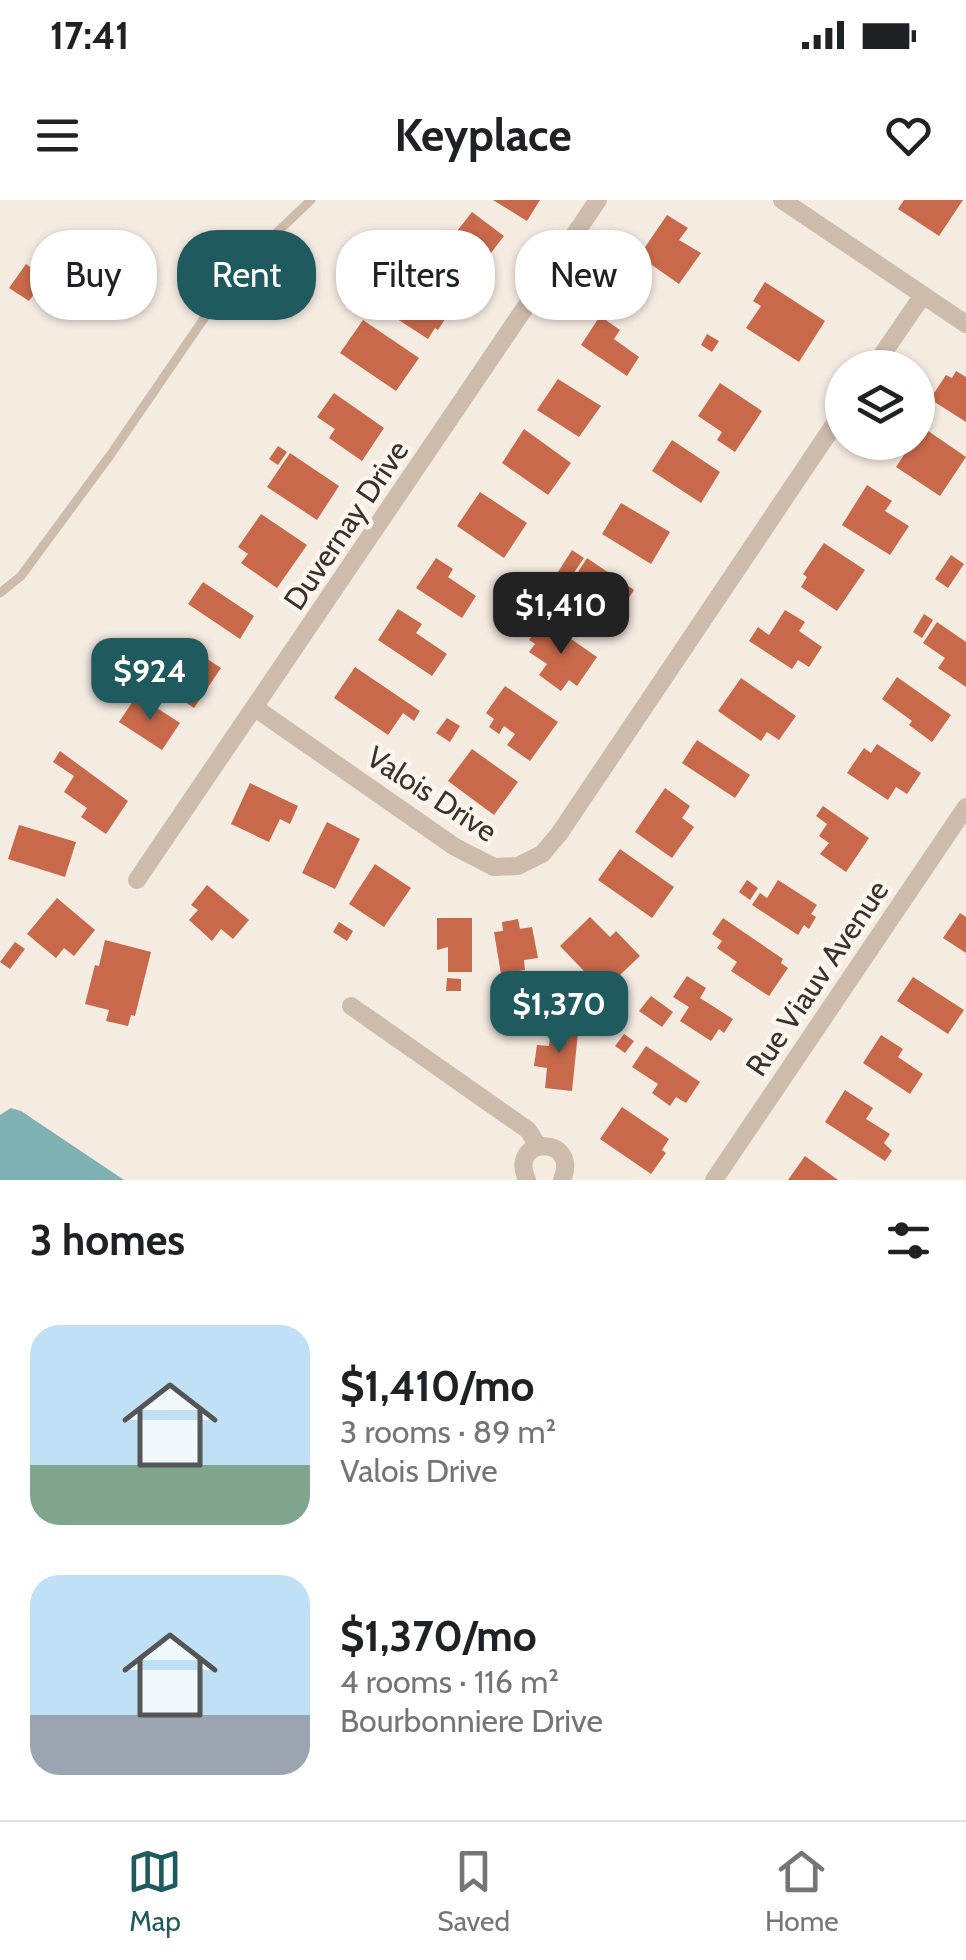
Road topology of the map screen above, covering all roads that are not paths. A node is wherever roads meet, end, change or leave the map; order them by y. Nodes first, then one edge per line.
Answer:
1 (311, 200) edge
2 (598, 200) edge
3 (782, 200) edge
4 (922, 294) junction
5 (966, 324) edge
6 (886, 350) edge
7 (825, 439) edge
8 (0, 594) edge
9 (255, 708) junction
10 (966, 807) edge
11 (137, 880) dead end
12 (351, 1006) dead end
13 (538, 1146) junction
14 (526, 1180) edge
15 (563, 1180) edge
16 (714, 1180) edge

1 - 8 lane
2 - 9 street, Duvernay Drive
3 - 4 street
4 - 5 street
4 - 6 street
7 - 9 street, Valois Drive
9 - 11 street, Duvernay Drive
10 - 16 street, Rue Viauv Avenue
12 - 13 street
13 - 14 street
13 - 15 street

